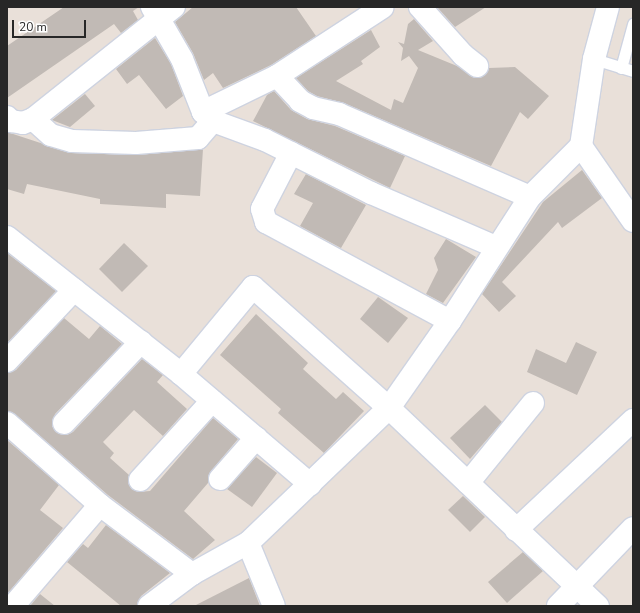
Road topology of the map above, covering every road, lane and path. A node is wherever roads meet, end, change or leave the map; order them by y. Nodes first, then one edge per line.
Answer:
1 (384, 7) edge
2 (420, 7) edge
3 (608, 7) edge
4 (162, 10) edge
5 (633, 24) edge
6 (594, 60) junction
7 (477, 66) dead end
8 (621, 68) junction
9 (633, 71) edge
10 (277, 76) junction
11 (7, 117) edge
12 (208, 117) junction
13 (33, 119) junction
14 (581, 146) junction
15 (291, 153) junction
16 (530, 197) junction
17 (633, 220) edge
18 (9, 243) edge
19 (496, 247) junction
20 (74, 290) junction
21 (450, 321) junction
22 (141, 342) junction
23 (7, 361) edge
24 (181, 374) junction
25 (212, 401) junction
26 (533, 403) dead end
27 (389, 408) junction
28 (633, 420) edge
29 (7, 423) edge
30 (64, 423) dead end
31 (256, 438) junction
32 (220, 479) dead end
33 (140, 480) dead end
34 (468, 483) junction
35 (310, 484) junction
36 (100, 505) junction
37 (633, 528) edge
38 (516, 530) junction
39 (248, 543) junction
40 (192, 574) junction
41 (575, 588) junction
42 (13, 606) edge
43 (149, 606) edge
44 (274, 606) edge
45 (558, 606) edge
46 (598, 606) edge

1 - 10 street
2 - 7 street
3 - 6 street
4 - 12 street
4 - 13 street
5 - 8 lane
6 - 8 lane
6 - 14 street
8 - 9 lane
10 - 12 street
10 - 16 street
11 - 13 street
12 - 13 street
12 - 15 street
14 - 16 street
14 - 17 street
15 - 19 street
15 - 21 street
16 - 19 street
18 - 20 street
19 - 21 street
20 - 22 street
20 - 23 street
21 - 27 street
22 - 24 street
22 - 30 street
24 - 25 street
24 - 27 street
25 - 31 street
25 - 33 street
26 - 34 street
27 - 34 street
27 - 35 street
28 - 38 street
29 - 36 street
31 - 32 street
31 - 35 street
34 - 38 street
35 - 39 street
36 - 40 street
36 - 42 street
37 - 41 street
38 - 41 street
39 - 40 street
39 - 44 street
40 - 43 street
41 - 45 street
41 - 46 street

